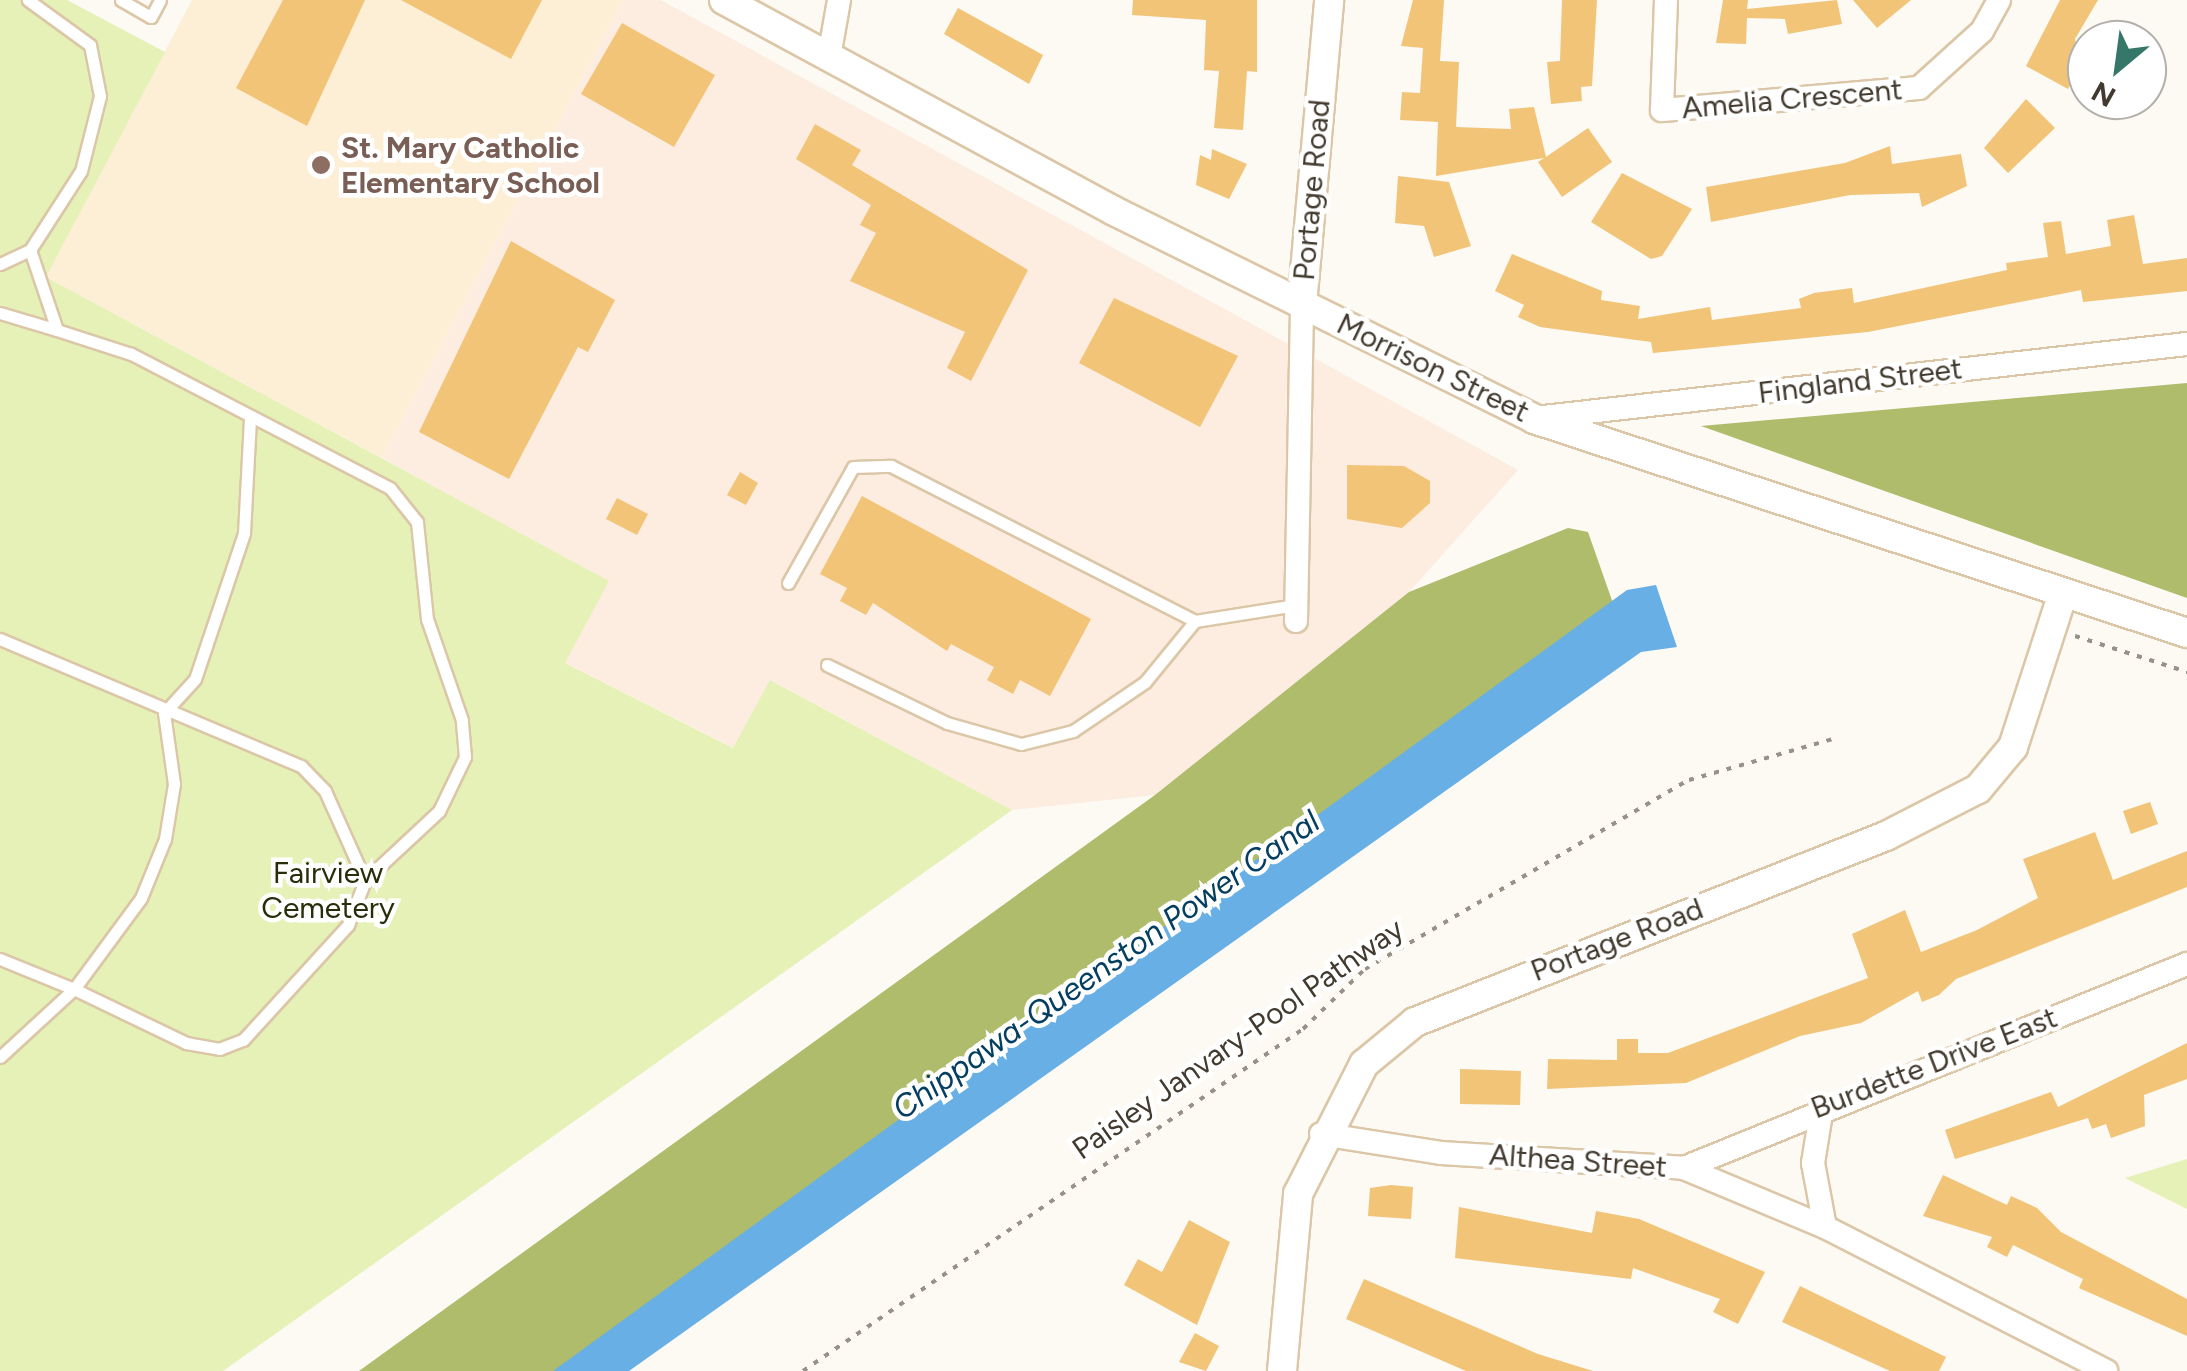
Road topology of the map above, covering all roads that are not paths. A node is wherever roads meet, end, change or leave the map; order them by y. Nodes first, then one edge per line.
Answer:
1 (28, 0) edge
2 (121, 0) edge
3 (160, 0) edge
4 (724, 0) edge
5 (838, 0) edge
6 (1329, 0) edge
7 (1666, 0) edge
8 (1999, 0) edge
9 (830, 57) junction
10 (30, 250) junction
11 (0, 264) edge
12 (1302, 305) junction
13 (0, 313) edge
14 (57, 330) junction
15 (2187, 344) edge
16 (1534, 418) junction
17 (250, 420) junction
18 (788, 583) dead end
19 (2064, 593) junction
20 (1296, 613) joint
21 (1194, 621) junction
22 (2187, 633) edge
23 (0, 640) edge
24 (828, 664) dead end
25 (164, 713) junction
26 (365, 880) junction
27 (0, 959) edge
28 (2187, 964) edge
29 (74, 989) junction
30 (0, 1057) edge
31 (1822, 1107) junction
32 (1321, 1134) junction
33 (1684, 1168) junction
34 (1825, 1228) junction
35 (1282, 1371) edge
36 (2106, 1371) edge

1 - 10 lane
2 - 3 lane
4 - 9 street, Morrison Street
5 - 9 street
6 - 12 street, Portage Road
7 - 8 street, Amelia Crescent
9 - 12 street, Morrison Street
10 - 11 lane
10 - 14 lane
12 - 16 street, Morrison Street
12 - 20 street, Portage Road
13 - 14 lane
14 - 17 lane
15 - 16 street, Fingland Street
16 - 19 street, Morrison Street
17 - 25 lane
17 - 26 lane
18 - 21 lane
19 - 22 street, Morrison Street
19 - 32 street, Portage Road
20 - 21 lane
21 - 24 lane
23 - 25 lane
25 - 26 lane
25 - 29 lane
26 - 29 lane
27 - 29 lane
28 - 31 street, Burdette Drive East
29 - 30 lane
31 - 33 street, Burdette Drive East
31 - 34 street
32 - 33 street, Althea Street
32 - 35 street, Portage Road
33 - 34 street, Althea Street
34 - 36 street, Althea Street

